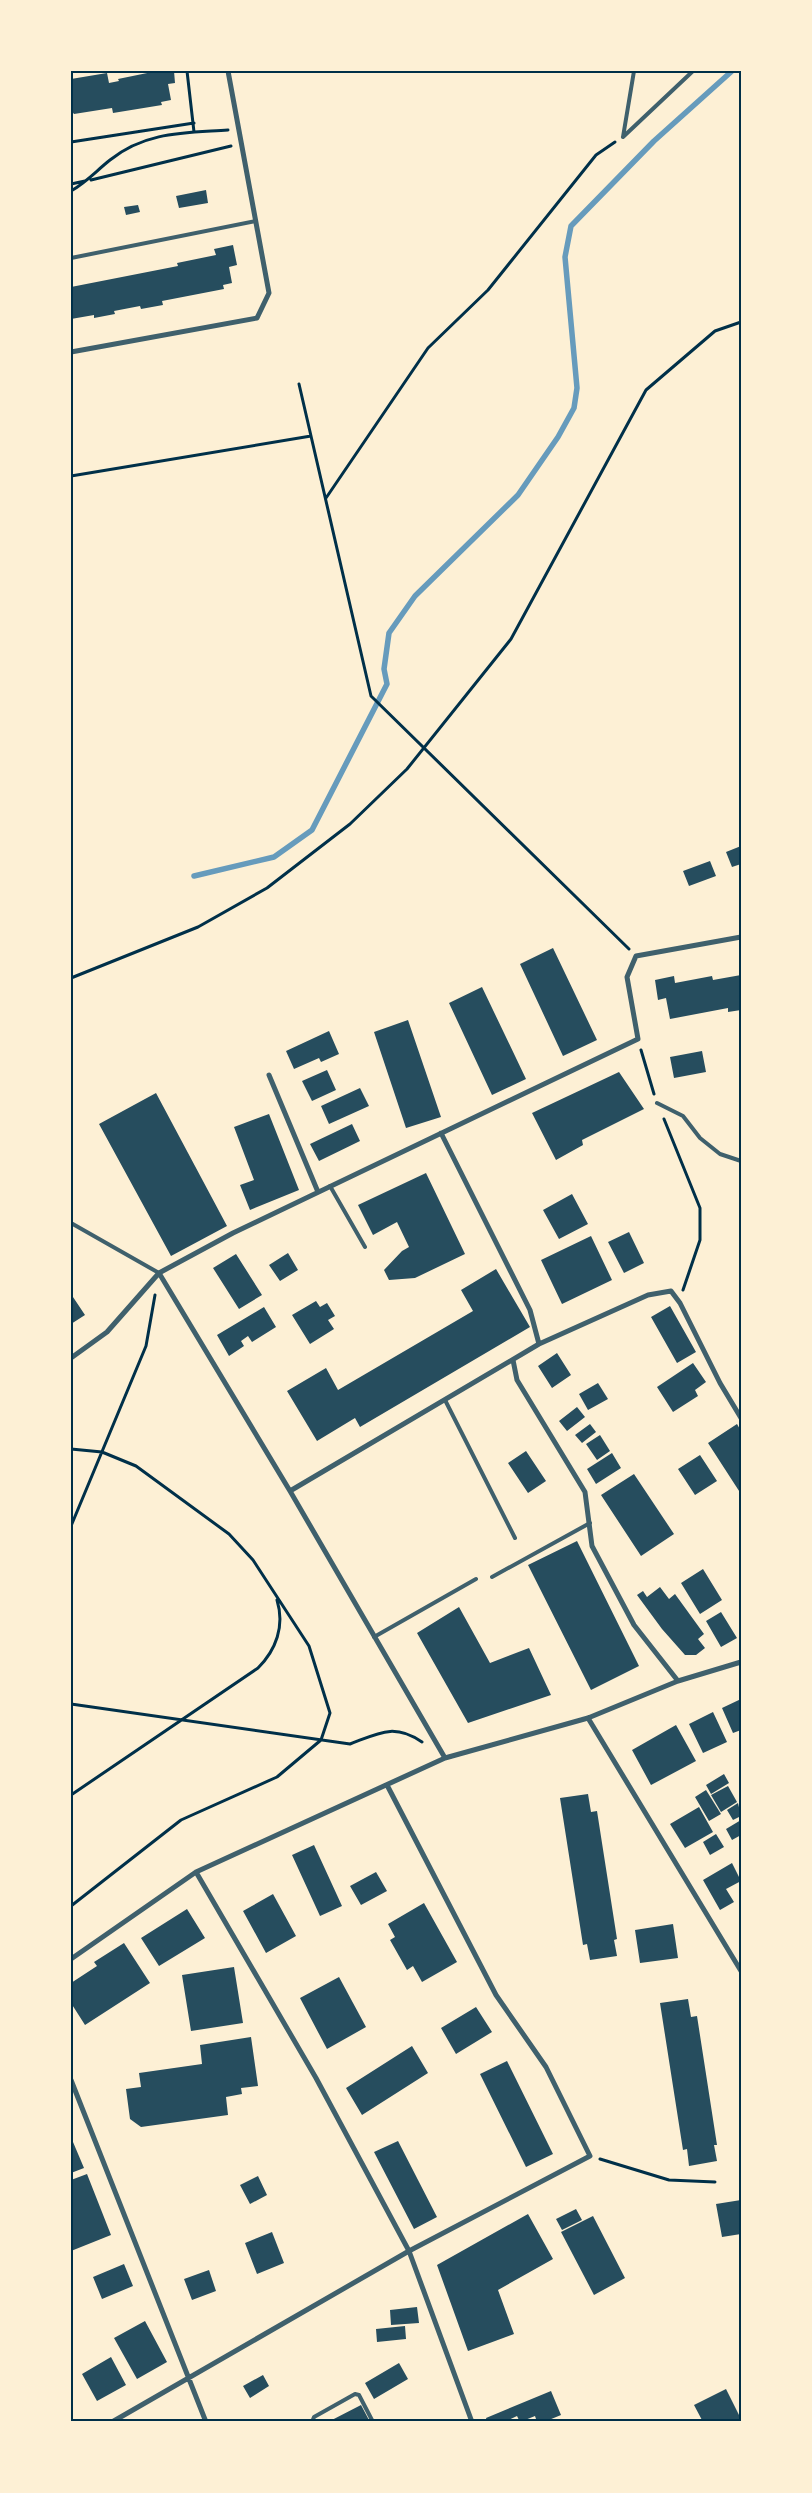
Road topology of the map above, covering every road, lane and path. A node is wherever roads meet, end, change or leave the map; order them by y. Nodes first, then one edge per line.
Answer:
1 (187, 71) edge
2 (228, 71) edge
3 (634, 71) edge
4 (693, 71) edge
5 (194, 123) junction
6 (239, 129) junction
7 (194, 132) junction
8 (623, 137) junction
9 (71, 142) edge
10 (242, 144) junction
11 (90, 180) junction
12 (71, 184) edge
13 (71, 191) edge
14 (256, 221) junction
15 (71, 258) edge
16 (741, 322) edge
17 (71, 352) edge
18 (299, 384) dead end
19 (311, 436) junction
20 (71, 476) edge
21 (326, 499) junction
22 (424, 747) junction
23 (741, 937) edge
24 (636, 956) junction
25 (71, 978) edge
26 (638, 1039) junction
27 (269, 1076) dead end
28 (657, 1103) junction
29 (441, 1133) junction
30 (741, 1161) edge
31 (330, 1186) junction
32 (318, 1192) junction
33 (71, 1223) edge
34 (365, 1247) dead end
35 (159, 1273) junction
36 (680, 1303) junction
37 (539, 1344) junction
38 (71, 1358) edge
39 (512, 1360) junction
40 (445, 1400) junction
41 (741, 1418) edge
42 (71, 1450) edge
43 (102, 1452) junction
44 (290, 1491) junction
45 (590, 1524) junction
46 (71, 1526) edge
47 (514, 1538) dead end
48 (492, 1577) dead end
49 (476, 1579) dead end
50 (274, 1592) junction
51 (374, 1637) junction
52 (741, 1662) edge
53 (678, 1681) junction
54 (71, 1704) edge
55 (588, 1718) junction
56 (182, 1720) junction
57 (321, 1740) junction
58 (445, 1758) junction
59 (388, 1785) junction
60 (71, 1794) edge
61 (196, 1872) junction
62 (71, 1906) edge
63 (71, 1959) edge
64 (741, 1971) edge
65 (71, 2080) edge
66 (590, 2156) junction
67 (715, 2182) dead end
68 (409, 2251) junction
69 (188, 2376) junction
70 (112, 2422) edge
71 (206, 2422) edge
72 (312, 2422) edge
73 (373, 2422) edge
74 (472, 2422) edge

1 - 5 path
2 - 6 street
3 - 8 lane
4 - 8 lane
5 - 7 path
5 - 9 path
6 - 7 path
6 - 10 street
7 - 11 path
8 - 21 path
10 - 11 path
10 - 14 street
11 - 12 path
11 - 13 path
14 - 15 lane
14 - 17 street
16 - 22 path
18 - 19 path
19 - 20 path
19 - 21 path
21 - 22 path
22 - 24 path
22 - 25 path
23 - 24 street
24 - 26 street
26 - 28 path
26 - 29 street
27 - 32 street
28 - 30 lane
28 - 36 path
29 - 31 street
29 - 37 street
31 - 32 street
31 - 34 lane
32 - 35 street
33 - 35 lane
35 - 38 street
35 - 43 path
35 - 44 street
36 - 37 street
36 - 41 street
37 - 39 street
39 - 40 street
39 - 45 street
40 - 44 street
40 - 47 lane
42 - 43 path
43 - 46 path
43 - 50 path
44 - 51 street
45 - 48 lane
45 - 53 street
49 - 51 lane
50 - 56 path
50 - 57 path
51 - 58 street
52 - 53 street
53 - 55 street
54 - 56 path
55 - 58 street
55 - 64 street
56 - 57 path
56 - 60 path
57 - 58 path
57 - 62 path
58 - 59 street
59 - 61 street
59 - 66 street
61 - 63 street
61 - 68 street
65 - 69 street
66 - 67 path
66 - 68 street
68 - 69 street
68 - 74 street
69 - 70 street
69 - 71 street
72 - 73 lane

